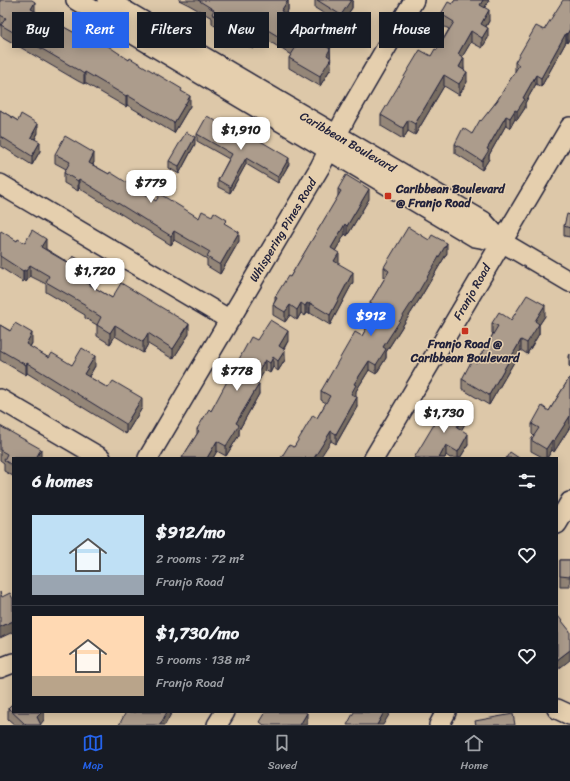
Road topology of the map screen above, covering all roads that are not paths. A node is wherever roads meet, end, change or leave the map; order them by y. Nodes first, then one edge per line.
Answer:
1 (76, 0) edge
2 (107, 0) edge
3 (414, 0) edge
4 (570, 127) edge
5 (333, 142) junction
6 (0, 184) edge
7 (502, 242) junction
8 (570, 282) edge
9 (230, 320) junction
10 (0, 398) edge
11 (99, 457) edge
12 (149, 457) edge
13 (375, 457) edge
14 (569, 505) edge
15 (558, 522) edge
16 (12, 663) edge
17 (0, 668) edge
18 (558, 709) edge
19 (224, 713) edge
20 (445, 713) edge
21 (570, 715) edge
22 (217, 725) edge
23 (439, 725) edge

1 - 5 street, Caribbean Boulevard
2 - 5 street, Caribbean Boulevard
3 - 5 street, Whispering Pines Road
4 - 7 street, Franjo Road
5 - 7 street, Caribbean Boulevard
5 - 9 street, Whispering Pines Road
6 - 9 street
7 - 8 street, Caribbean Boulevard
7 - 13 street, Franjo Road
9 - 12 street, Whispering Pines Road
10 - 11 street
14 - 15 street
16 - 17 street
18 - 21 street
19 - 22 street
20 - 23 street

